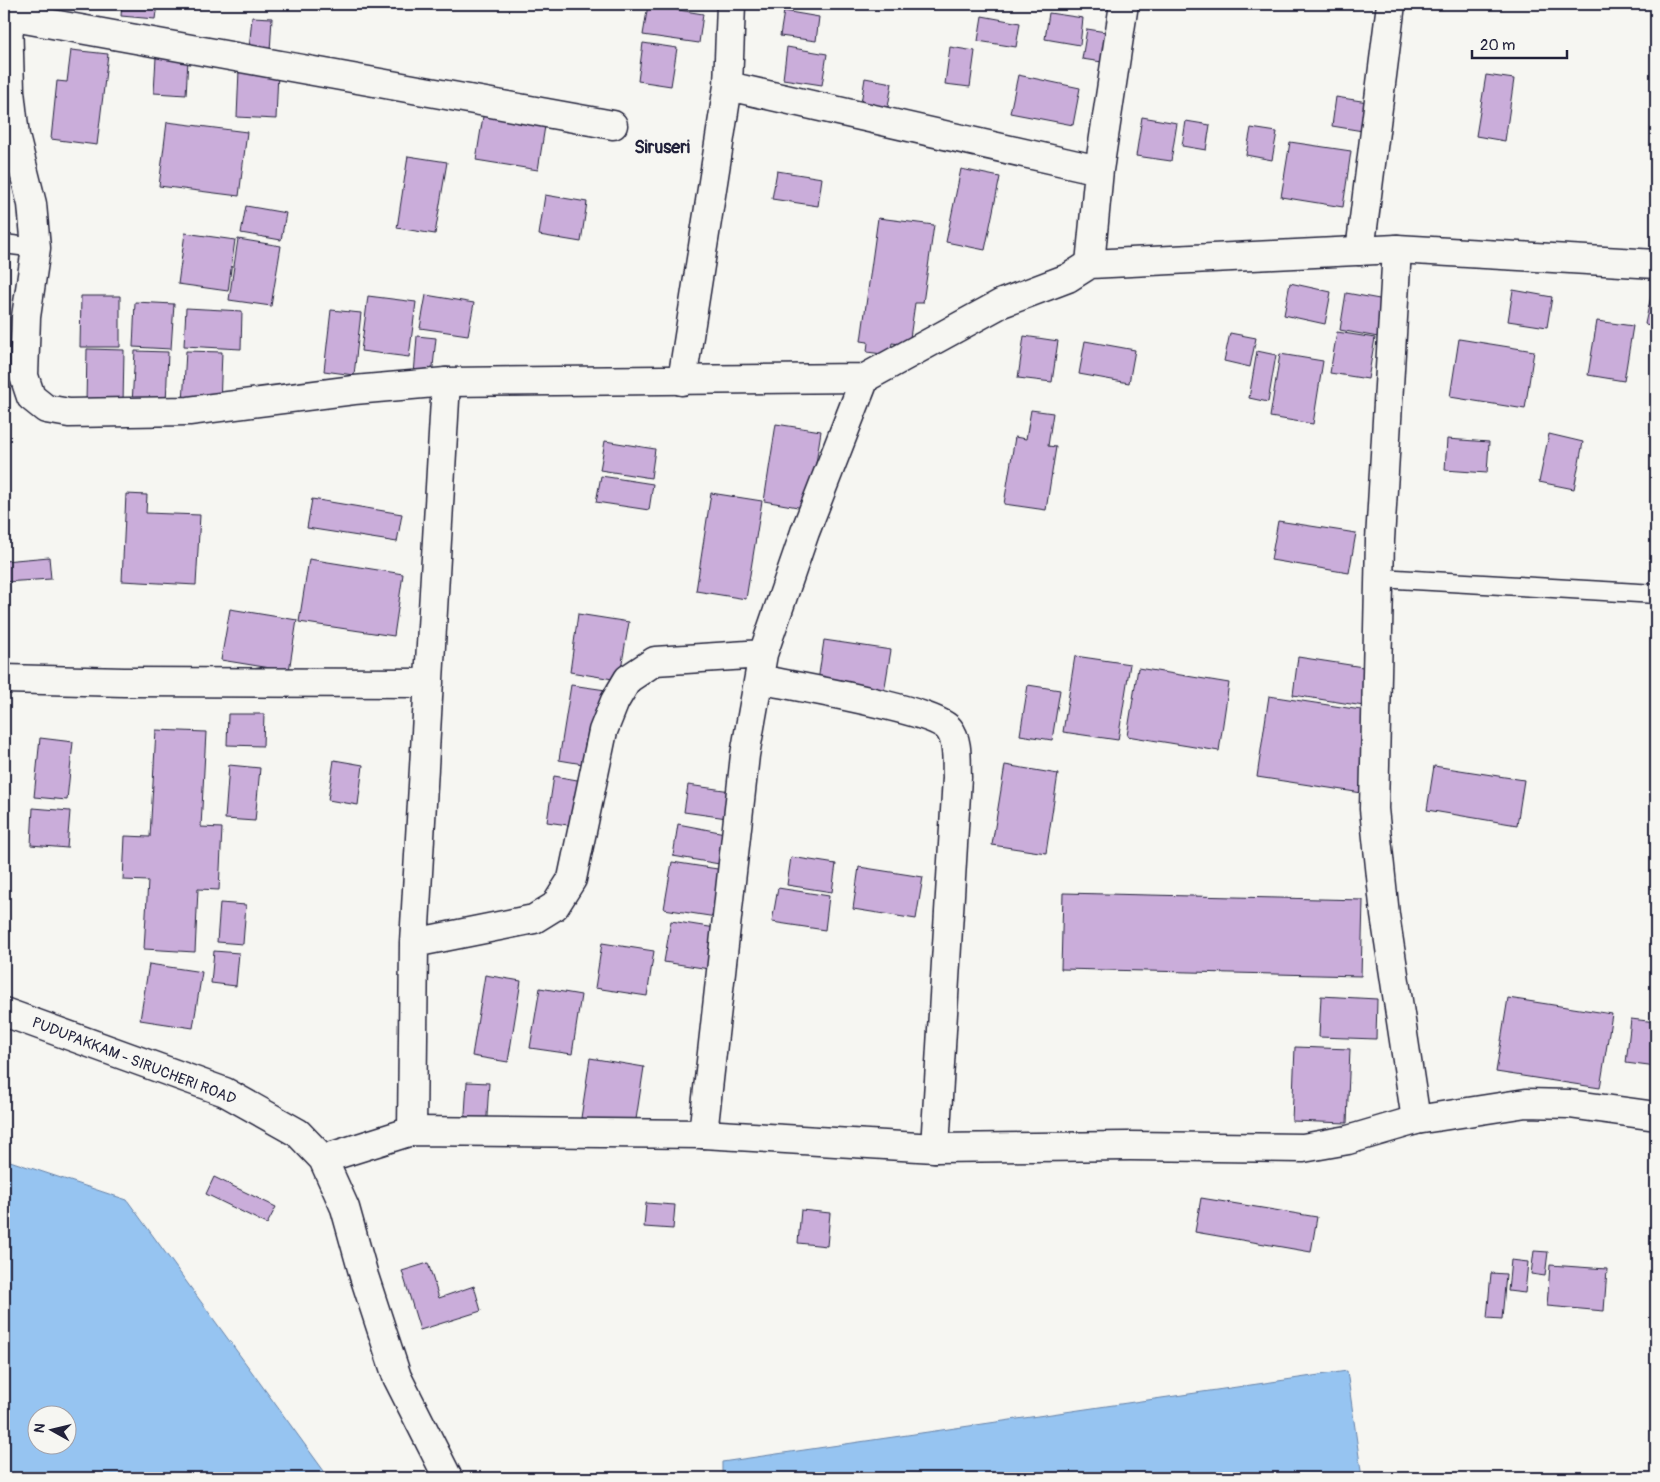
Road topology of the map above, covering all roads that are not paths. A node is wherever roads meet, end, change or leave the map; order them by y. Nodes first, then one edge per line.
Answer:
1 (731, 4) edge
2 (1124, 4) edge
3 (1391, 4) edge
4 (9, 10) edge
5 (728, 86) junction
6 (613, 125) dead end
7 (1099, 170) junction
8 (4, 244) edge
9 (36, 248) junction
10 (1397, 249) junction
11 (1360, 251) junction
12 (1090, 264) junction
13 (1656, 264) edge
14 (865, 378) junction
15 (682, 381) junction
16 (446, 382) junction
17 (1379, 578) junction
18 (1656, 594) edge
19 (761, 666) junction
20 (4, 679) edge
21 (429, 683) junction
22 (414, 943) junction
23 (4, 1012) edge
24 (1656, 1116) edge
25 (1416, 1120) junction
26 (412, 1131) junction
27 (703, 1134) junction
28 (935, 1148) junction
29 (323, 1160) junction
30 (448, 1478) edge

1 - 5 street
2 - 7 street
3 - 11 street
4 - 6 street
4 - 9 street
5 - 7 street
5 - 15 street
7 - 12 street
8 - 9 lane
9 - 16 street
10 - 11 street
10 - 13 street
10 - 17 street
11 - 12 street
12 - 14 street
14 - 15 street
14 - 19 street
15 - 16 street
16 - 21 street
17 - 18 lane
17 - 25 street
19 - 22 street
19 - 27 street
19 - 28 street
20 - 21 street
21 - 22 street
22 - 26 street
23 - 29 street, PUDUPAKKAM - SIRUCHERI ROAD
24 - 25 street
25 - 28 street
26 - 27 street
26 - 29 street
27 - 28 street
29 - 30 street, PUDUPAKKAM - SIRUCHERI ROAD

